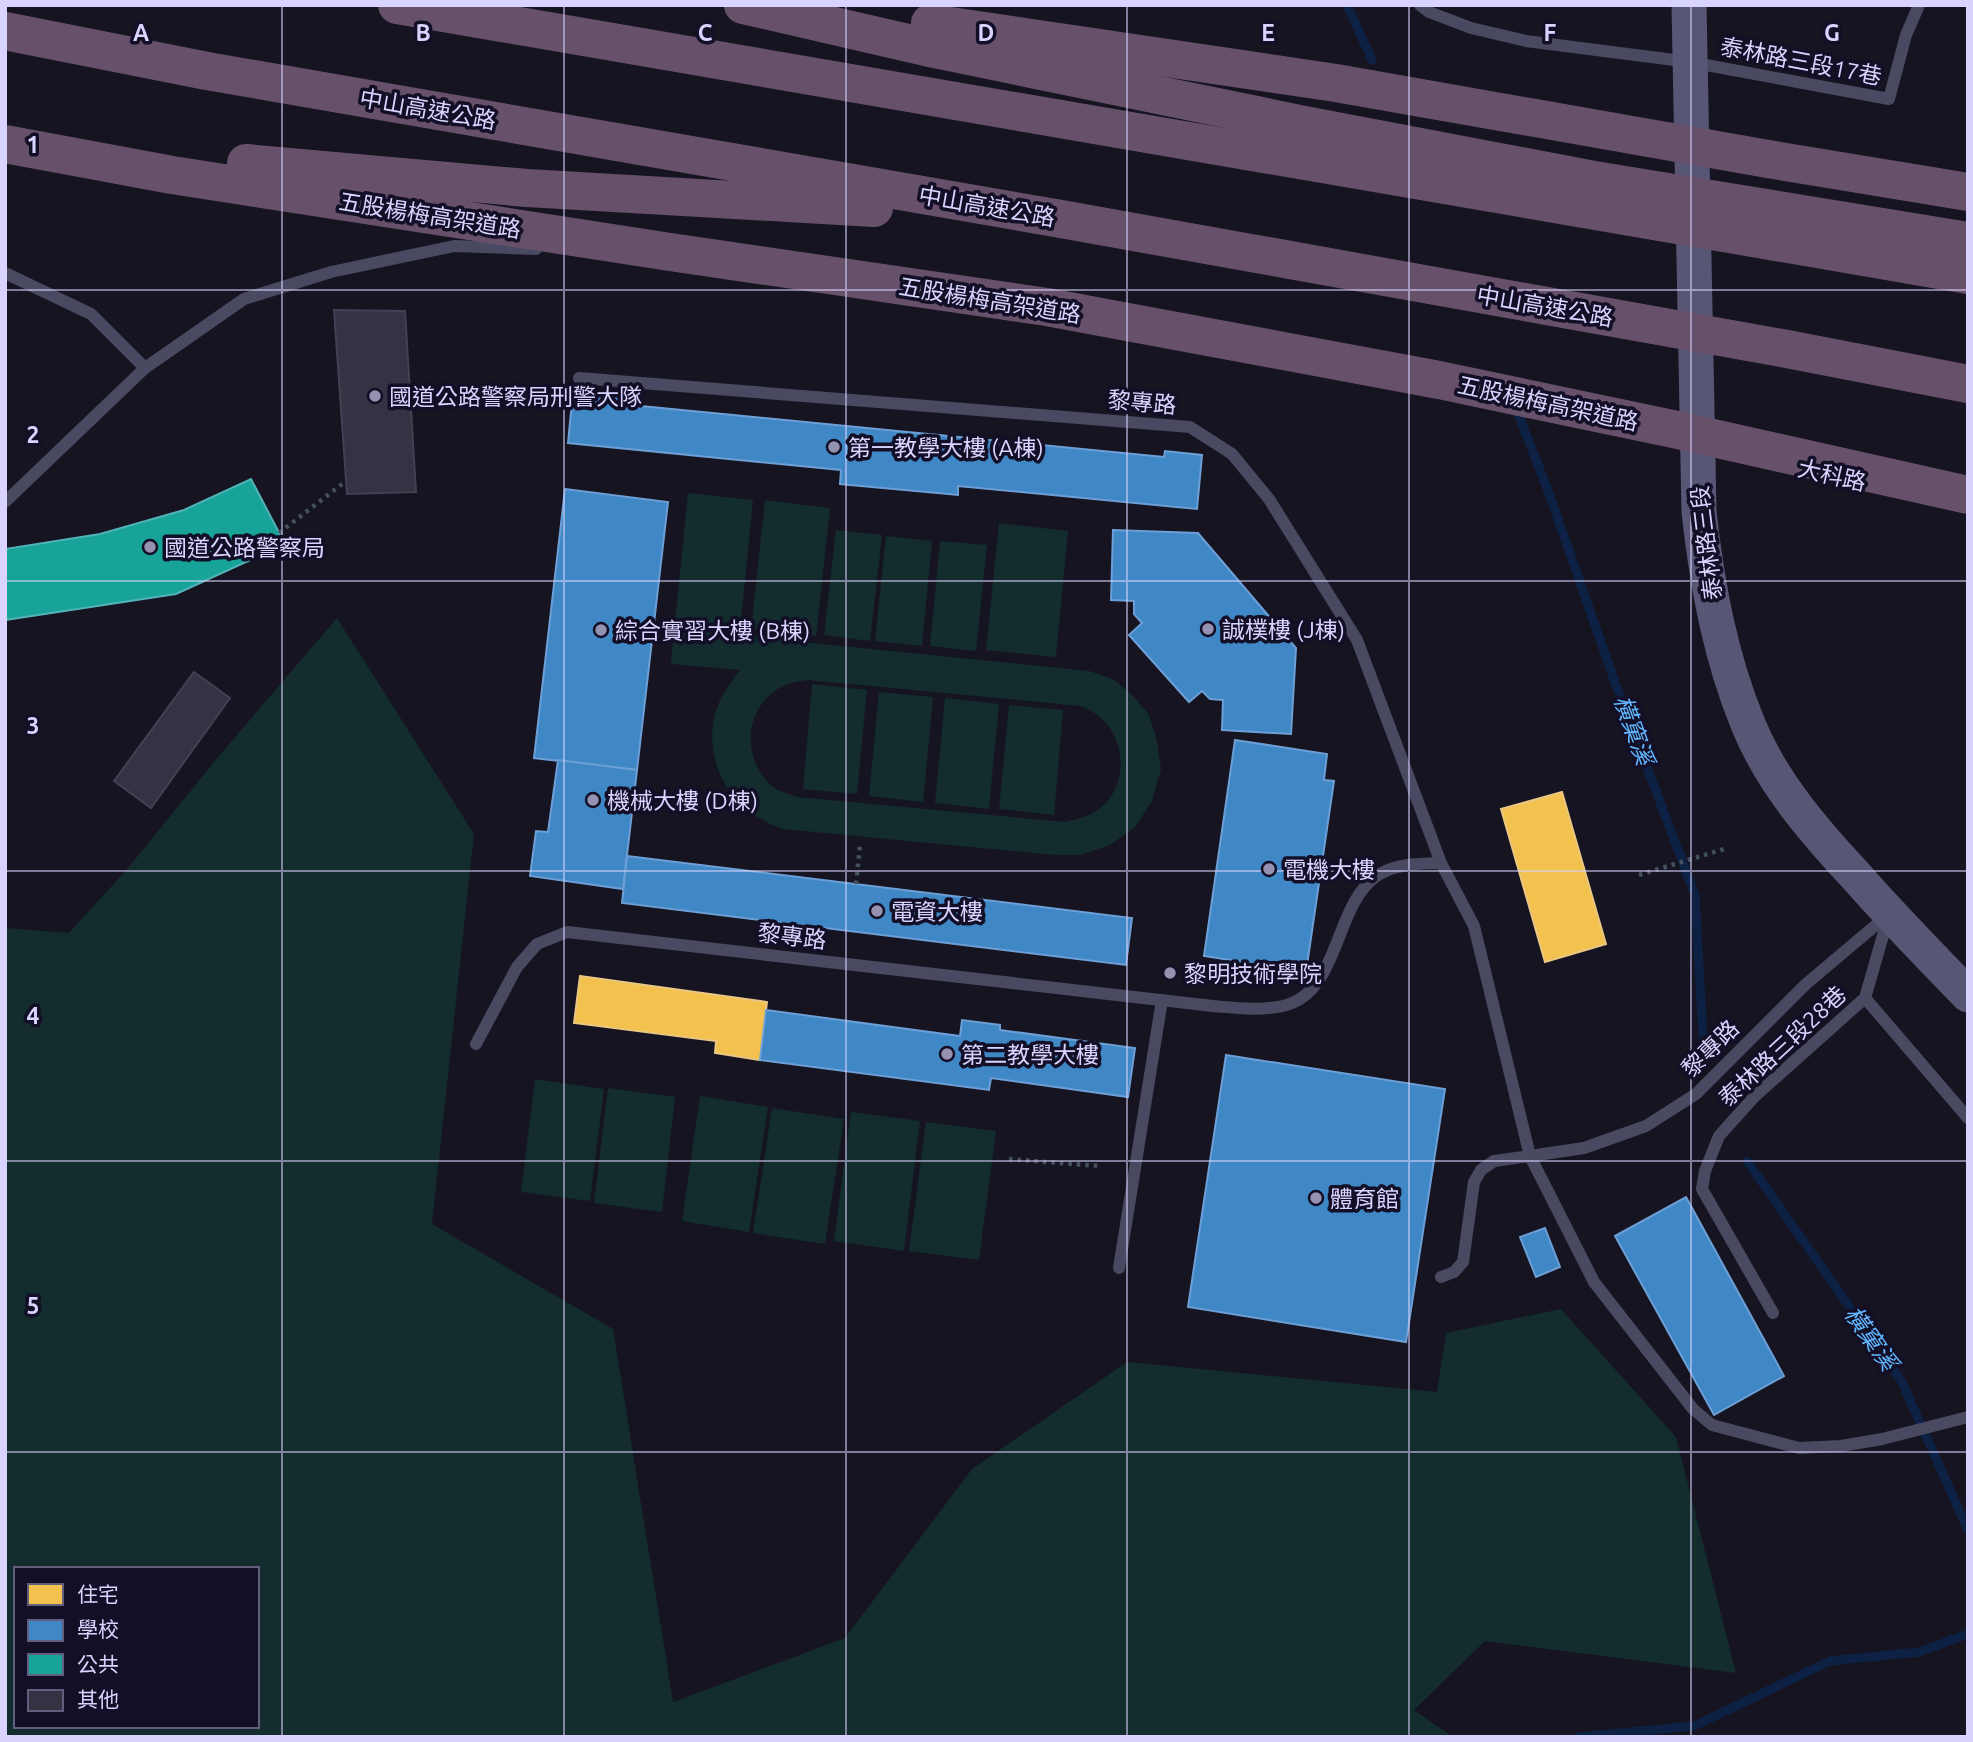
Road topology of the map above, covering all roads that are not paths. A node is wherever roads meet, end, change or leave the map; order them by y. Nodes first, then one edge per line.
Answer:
1 (397, 5) edge
2 (743, 5) edge
3 (804, 5) edge
4 (815, 5) edge
5 (1420, 5) edge
6 (1689, 5) edge
7 (1919, 5) edge
8 (5, 31) edge
9 (1690, 62) junction
10 (1300, 124) junction
11 (5, 143) edge
12 (1968, 192) edge
13 (1592, 195) junction
14 (1061, 219) junction
15 (1764, 224) junction
16 (1968, 241) edge
17 (550, 250) dead end
18 (578, 251) dead end
19 (5, 273) edge
20 (1968, 275) edge
21 (145, 368) junction
22 (579, 378) dead end
23 (1966, 384) edge
24 (1697, 443) junction
25 (1968, 495) edge
26 (5, 502) edge
27 (1968, 507) edge
28 (1441, 863) junction
29 (1889, 914) junction
30 (1968, 996) edge
31 (1865, 998) junction
32 (1161, 1000) junction
33 (476, 1044) dead end
34 (1968, 1118) edge
35 (1530, 1156) junction
36 (1119, 1268) dead end
37 (1441, 1277) dead end
38 (1773, 1313) dead end
39 (1968, 1417) edge

1 - 13 highway
2 - 10 highway
3 - 10 highway
4 - 12 highway
5 - 9 lane
6 - 9 main road, 泰林路三段
7 - 9 lane, 泰林路三段17巷
8 - 14 highway, 中山高速公路
9 - 24 main road, 泰林路三段
10 - 13 highway
11 - 14 highway
11 - 25 highway, 五股楊梅高架道路
13 - 15 highway
14 - 23 highway, 中山高速公路
15 - 16 highway
15 - 20 highway
17 - 21 lane
18 - 24 lane
19 - 21 lane
21 - 26 lane
22 - 28 lane, 黎專路
24 - 27 main road, 大科路
24 - 29 main road, 泰林路三段
28 - 32 lane, 黎專路
28 - 35 lane, 黎專路
29 - 30 main road, 泰林路三段
29 - 31 lane, 泰林路三段28巷
29 - 35 lane, 黎專路
31 - 34 lane
31 - 38 lane, 泰林路三段28巷
32 - 33 lane, 黎專路
32 - 36 lane
35 - 37 lane, 黎專路
35 - 39 lane, 黎專路

